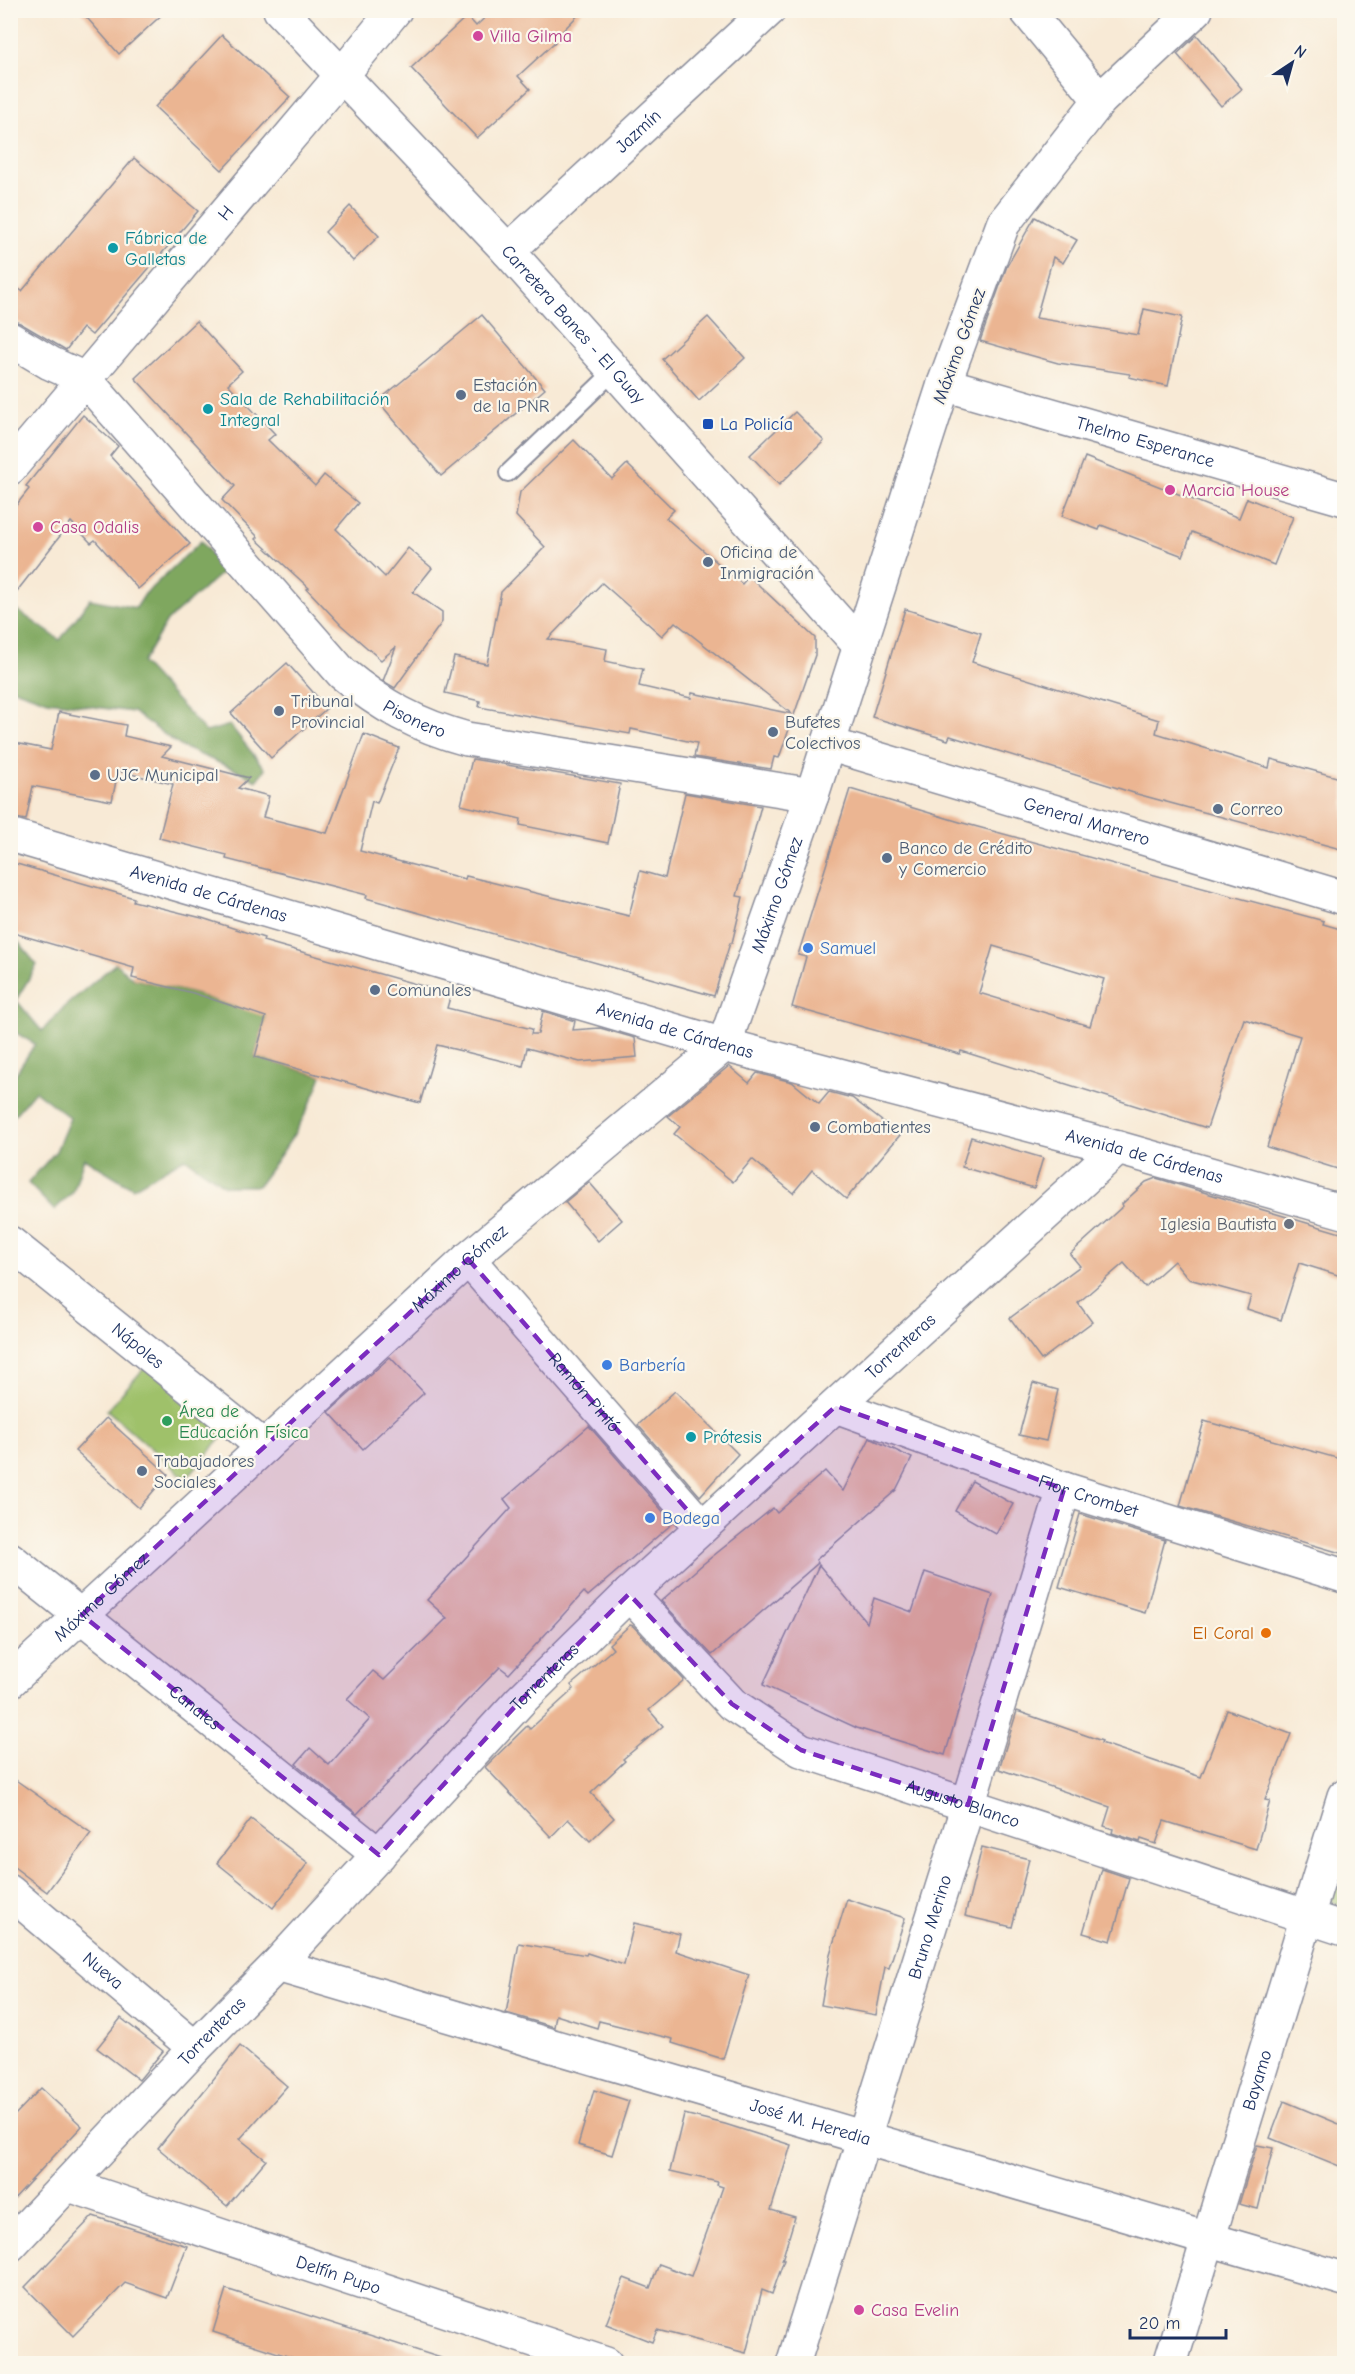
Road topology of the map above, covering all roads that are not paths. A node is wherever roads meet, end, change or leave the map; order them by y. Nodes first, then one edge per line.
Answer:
1 (280, 10) edge
2 (395, 10) edge
3 (769, 10) edge
4 (1026, 10) edge
5 (1196, 10) edge
6 (342, 75) junction
7 (1100, 100) junction
8 (508, 251) junction
9 (10, 339) edge
10 (614, 371) junction
11 (85, 379) junction
12 (944, 384) junction
13 (10, 468) edge
14 (508, 473) dead end
15 (1344, 499) edge
16 (860, 646) junction
17 (828, 744) junction
18 (812, 795) junction
19 (10, 835) edge
20 (1344, 897) edge
21 (724, 1045) junction
22 (1118, 1148) junction
23 (1344, 1212) edge
24 (10, 1243) edge
25 (468, 1259) junction
26 (836, 1406) junction
27 (264, 1447) junction
28 (1064, 1489) junction
29 (702, 1527) junction
30 (10, 1559) edge
31 (1344, 1576) edge
32 (629, 1594) junction
33 (82, 1615) junction
34 (10, 1681) edge
35 (1344, 1796) edge
36 (968, 1805) junction
37 (379, 1855) junction
38 (10, 1892) edge
39 (1307, 1917) junction
40 (1344, 1929) edge
41 (277, 1965) junction
42 (195, 2048) junction
43 (863, 2139) junction
44 (69, 2185) junction
45 (1208, 2239) junction
46 (10, 2245) edge
47 (1344, 2279) edge
48 (606, 2364) edge
49 (793, 2364) edge
50 (1170, 2364) edge

1 - 6 street, Carretera Banes - El Guay
2 - 6 street, H
3 - 8 street, Jazmín
4 - 7 street
5 - 7 street, Máximo Gómez
6 - 8 street, Carretera Banes - El Guay
6 - 11 street, H
7 - 12 street, Máximo Gómez
8 - 10 street, Carretera Banes - El Guay
9 - 11 street
10 - 14 lane
10 - 16 street, Carretera Banes - El Guay
11 - 13 street, H
11 - 18 street, Pisonero
12 - 15 street, Thelmo Esperance
12 - 16 street, Máximo Gómez
16 - 17 street, Máximo Gómez
17 - 18 street, Máximo Gómez
17 - 20 street, General Marrero
18 - 21 street, Máximo Gómez
19 - 21 street, Avenida de Cárdenas
21 - 22 street, Avenida de Cárdenas
21 - 25 street, Máximo Gómez
22 - 23 street, Avenida de Cárdenas
22 - 26 street, Torrenteras
24 - 27 street, Nápoles
25 - 27 street, Máximo Gómez
25 - 29 street, Ramón Pintó
26 - 28 street, Flor Crombet
26 - 29 street, Torrenteras
27 - 33 street, Máximo Gómez
28 - 31 street, Flor Crombet
28 - 36 street, Bruno Merino
29 - 32 street, Torrenteras
30 - 33 street, Canales
32 - 36 street, Augusto Blanco
32 - 37 street, Torrenteras
33 - 34 street, Máximo Gómez
33 - 37 street, Canales
35 - 39 street, Bayamo
36 - 39 street, Augusto Blanco
36 - 43 street, Bruno Merino
37 - 41 street, Torrenteras
38 - 42 street, Nueva
39 - 40 street, Augusto Blanco
39 - 45 street, Bayamo
41 - 42 street, Torrenteras
41 - 43 street, José M. Heredia
42 - 44 street, Torrenteras
43 - 45 street, José M. Heredia
43 - 49 street, Bruno Merino
44 - 46 street, Torrenteras
44 - 48 street, Delfín Pupo
45 - 47 street, José M. Heredia
45 - 50 street, Bayamo

